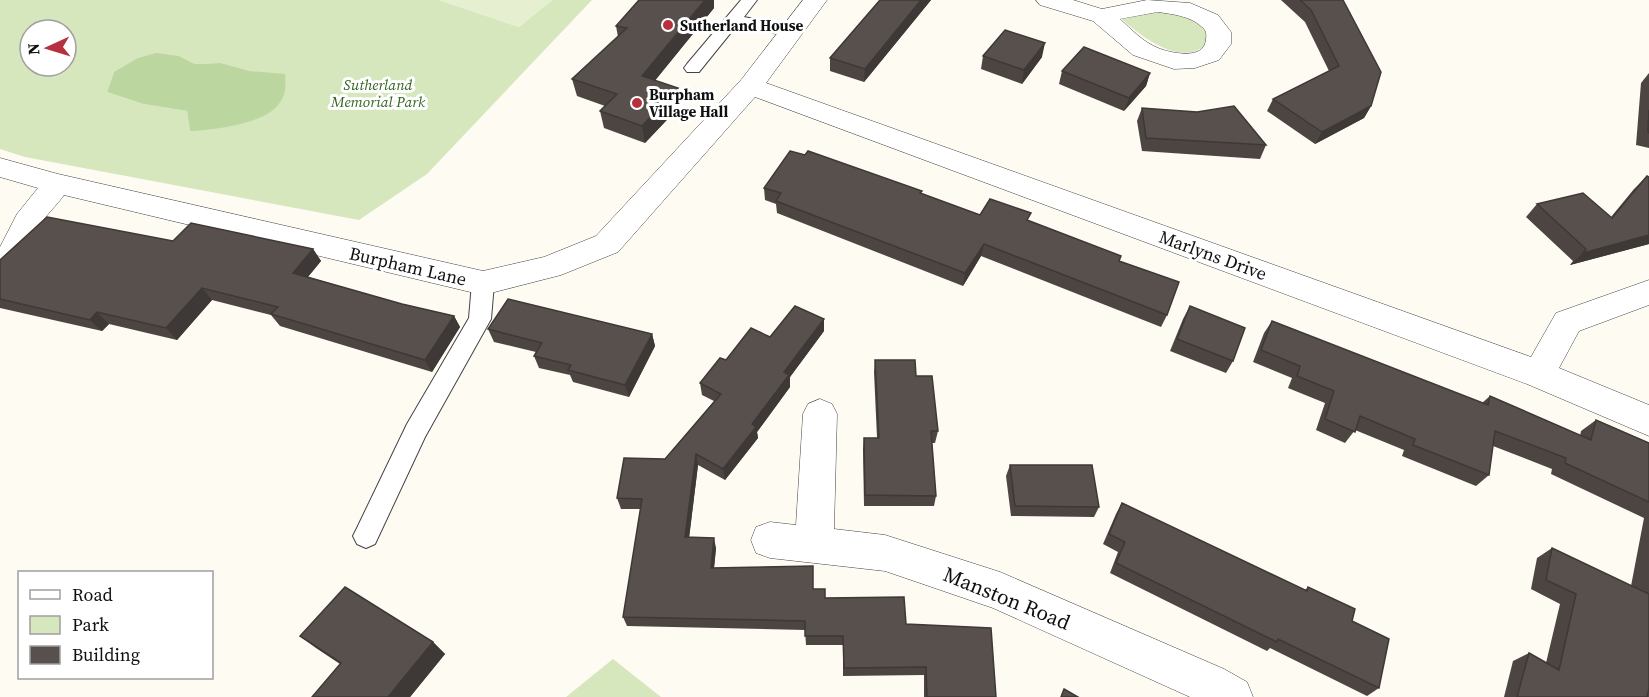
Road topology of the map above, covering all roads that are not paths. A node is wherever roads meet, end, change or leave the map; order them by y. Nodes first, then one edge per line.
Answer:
1 (748, 0) edge
2 (815, 0) edge
3 (1048, 0) edge
4 (1101, 15) dead end
5 (734, 20) junction
6 (792, 32) junction
7 (693, 68) dead end
8 (750, 86) junction
9 (0, 167) edge
10 (58, 184) junction
11 (0, 264) edge
12 (483, 283) junction
13 (1649, 292) edge
14 (1539, 374) junction
15 (820, 414) dead end
16 (1649, 421) edge
17 (366, 536) dead end
18 (770, 540) dead end
19 (814, 545) junction
20 (1232, 697) edge

1 - 5 lane
2 - 6 street, Burpham Lane
3 - 4 street
5 - 6 lane
5 - 7 lane
6 - 8 street, Burpham Lane
8 - 12 street, Burpham Lane
8 - 14 street, Marlyns Drive
9 - 10 street, Burpham Lane
10 - 11 street
10 - 12 street, Burpham Lane
12 - 17 lane
13 - 14 street
14 - 16 street, Marlyns Drive
15 - 19 street
18 - 19 street, Manston Road
19 - 20 street, Manston Road

